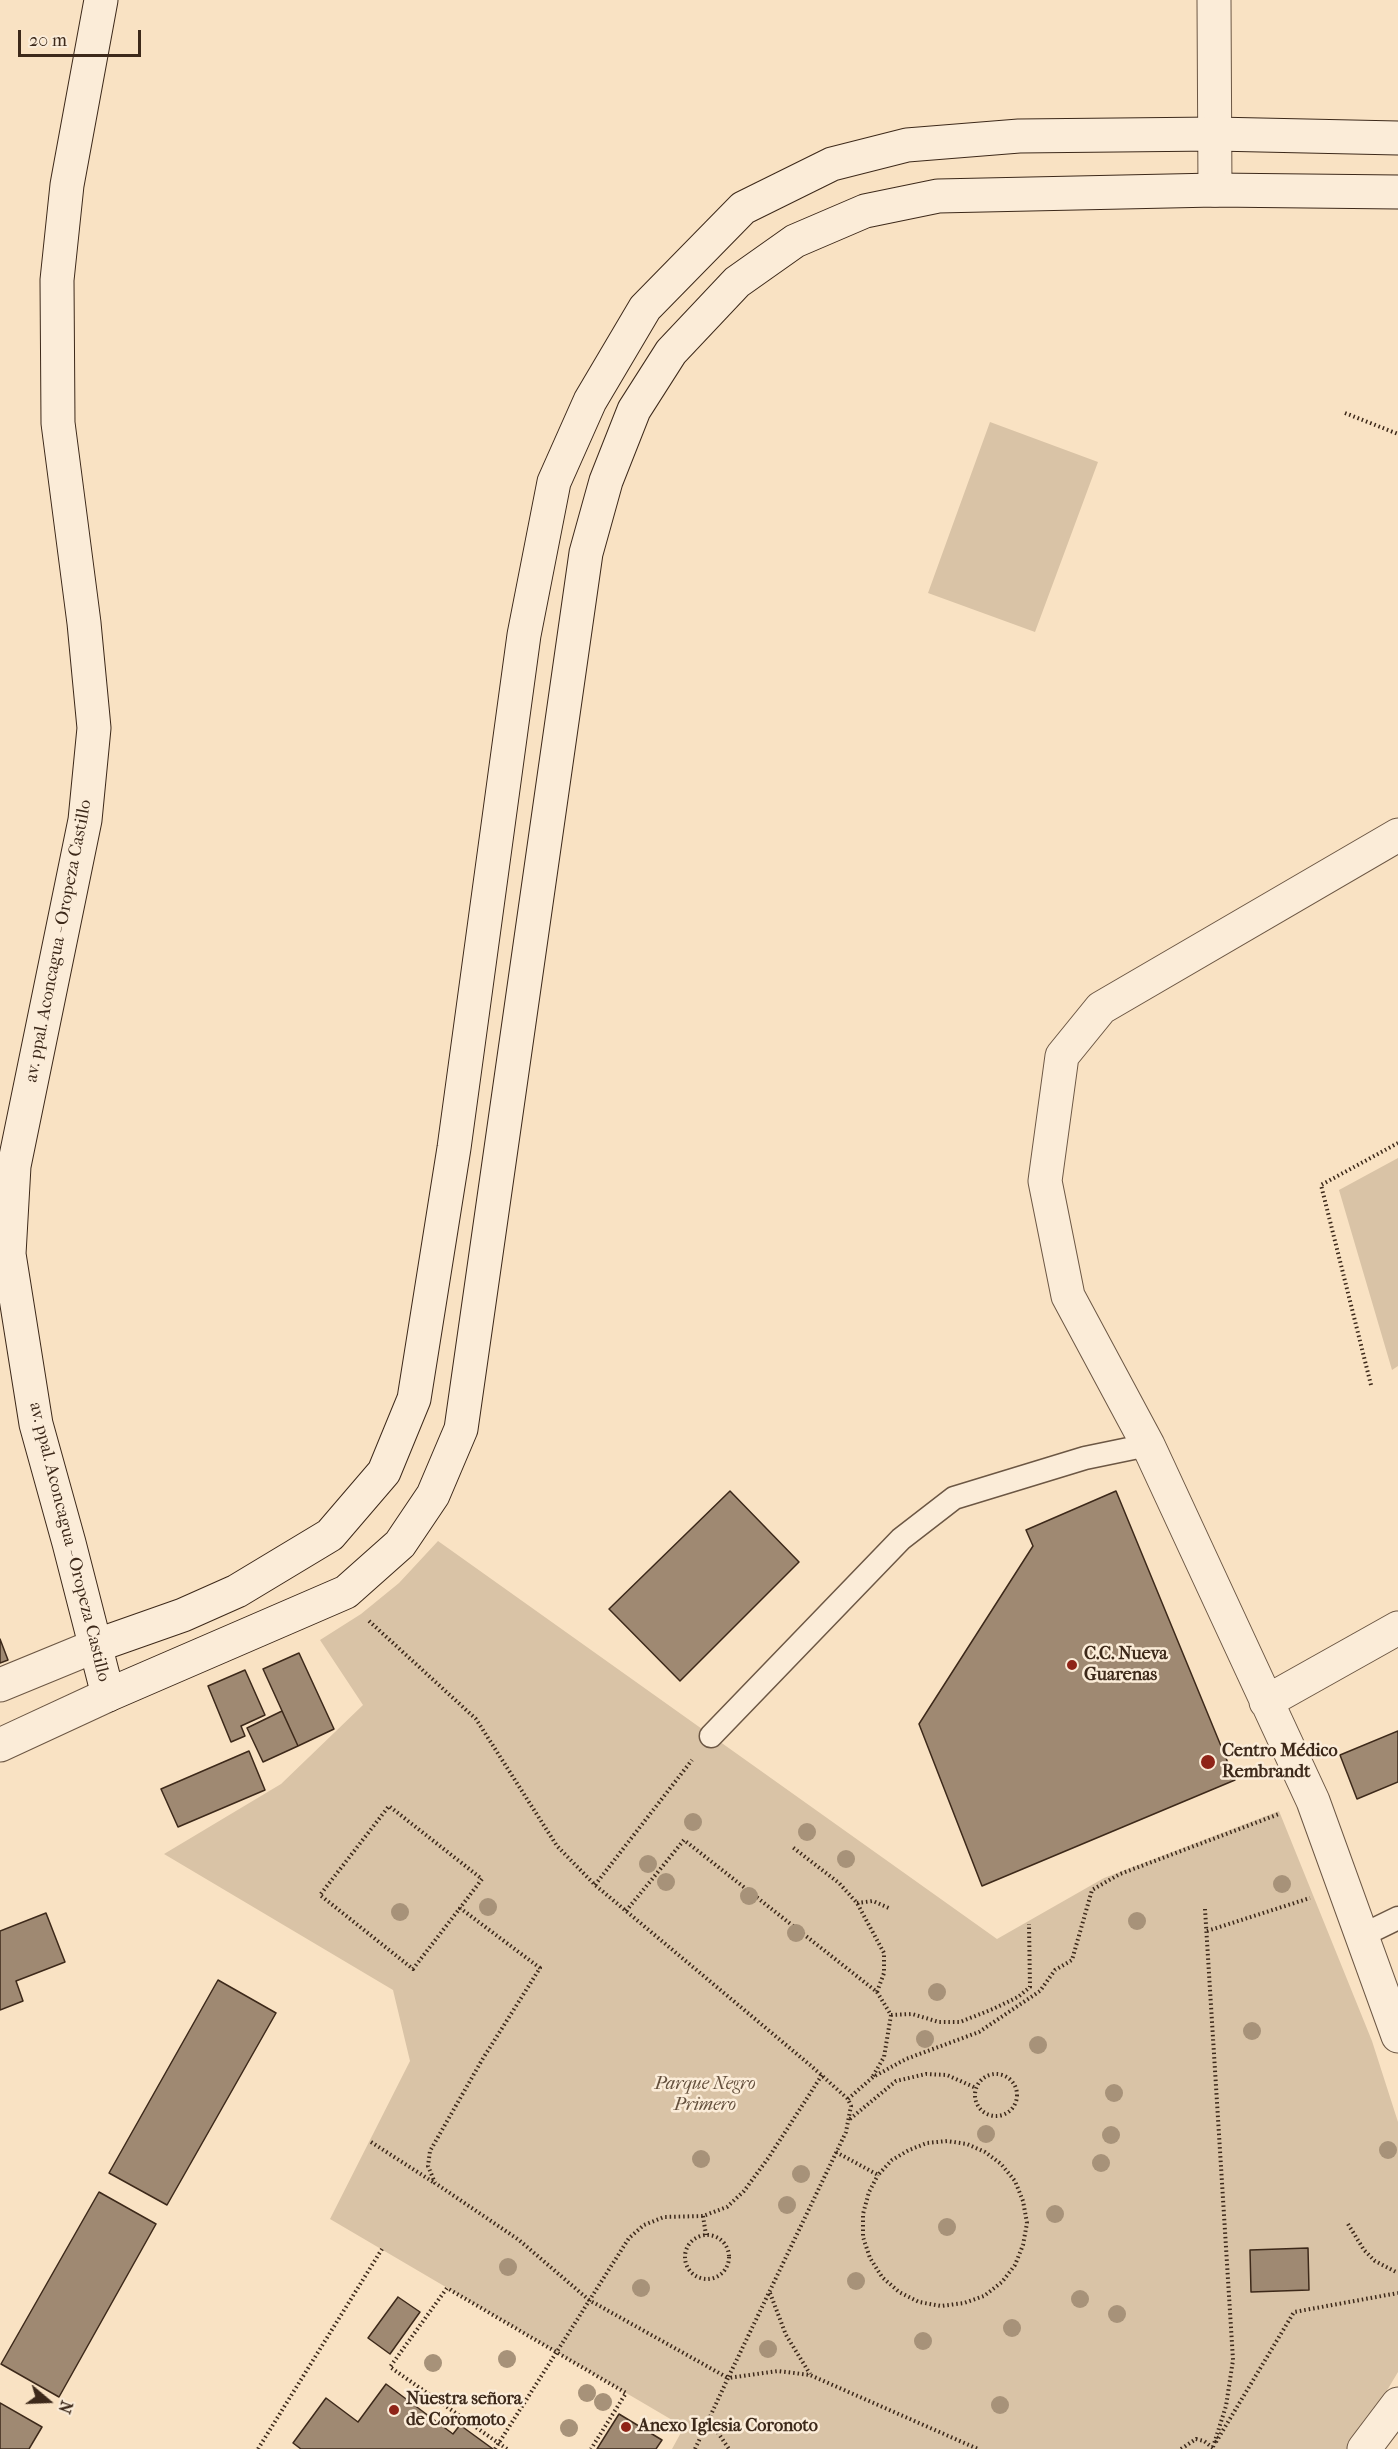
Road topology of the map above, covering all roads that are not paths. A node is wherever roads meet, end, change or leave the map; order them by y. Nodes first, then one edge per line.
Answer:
1 (101, 0) edge
2 (1214, 0) edge
3 (1215, 134) junction
4 (1398, 138) edge
5 (1215, 190) junction
6 (1398, 192) edge
7 (1398, 836) edge
8 (1148, 1445) junction
9 (1398, 1628) edge
10 (95, 1646) junction
11 (0, 1685) edge
12 (108, 1695) junction
13 (1266, 1702) junction
14 (711, 1736) dead end
15 (0, 1745) edge
16 (1398, 1918) edge
17 (1361, 1936) junction
18 (1398, 2036) edge
19 (1398, 2404) edge
20 (1364, 2449) edge

1 - 10 street, av. ppal. Aconcagua - Oropeza Castillo
2 - 3 street
3 - 4 street
3 - 5 street
3 - 10 street
5 - 6 street
5 - 12 street
7 - 8 street
8 - 13 street
8 - 14 lane
9 - 13 street
10 - 11 street
10 - 12 street, av. ppal. Aconcagua - Oropeza Castillo
12 - 15 street
13 - 17 street
16 - 17 lane
17 - 18 street
19 - 20 street

